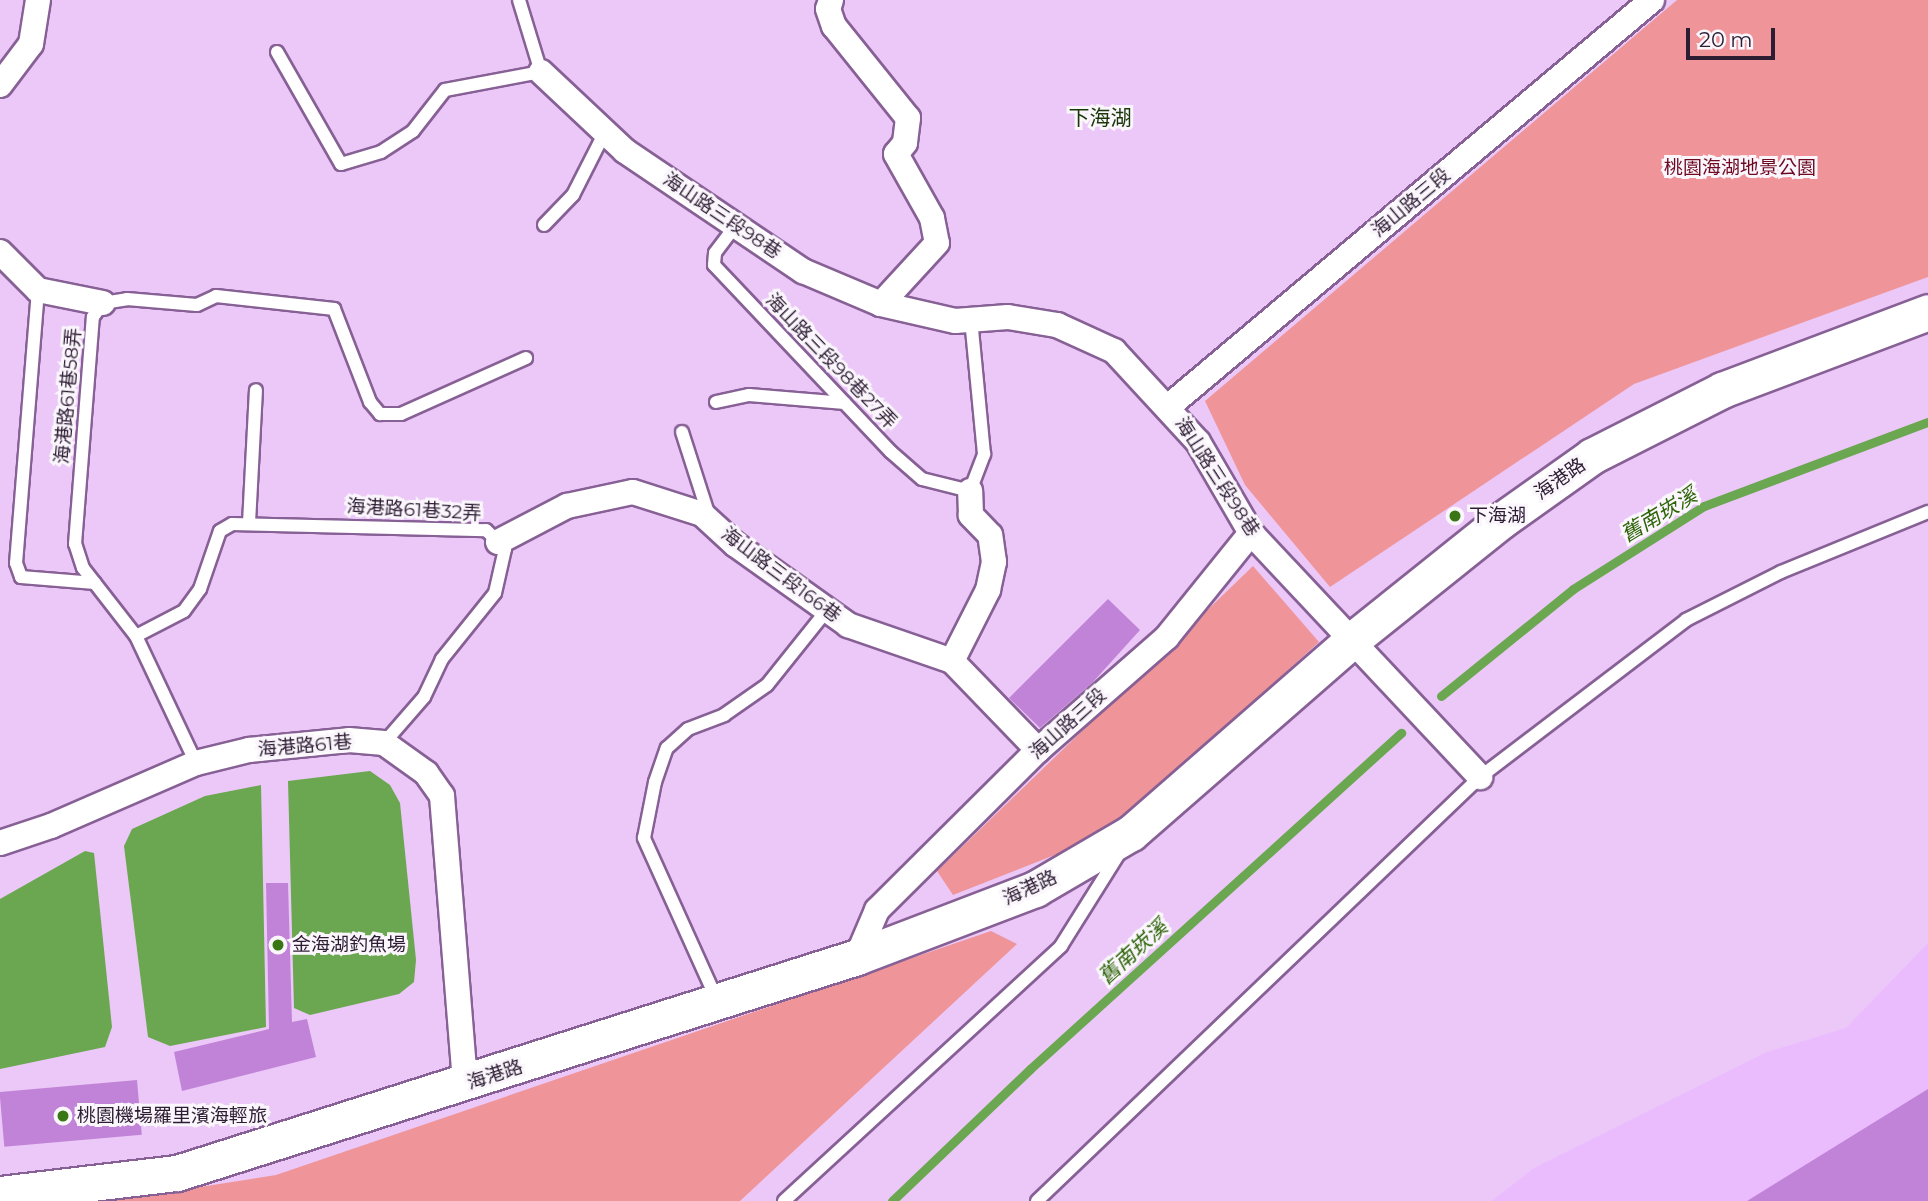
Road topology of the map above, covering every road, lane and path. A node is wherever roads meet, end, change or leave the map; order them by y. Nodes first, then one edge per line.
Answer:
1 (38, 0) edge
2 (519, 0) edge
3 (831, 0) edge
4 (1652, 0) edge
5 (277, 52) dead end
6 (541, 72) junction
7 (0, 85) edge
8 (604, 134) junction
9 (544, 225) dead end
10 (736, 225) junction
11 (0, 252) edge
12 (38, 290) junction
13 (103, 303) junction
14 (881, 304) junction
15 (1928, 312) edge
16 (971, 320) junction
17 (526, 358) dead end
18 (256, 390) dead end
19 (716, 402) dead end
20 (845, 403) junction
21 (1169, 406) junction
22 (681, 432) dead end
23 (970, 491) junction
24 (1928, 512) edge
25 (249, 523) junction
26 (714, 525) junction
27 (1251, 533) junction
28 (498, 542) junction
29 (95, 583) junction
30 (827, 610) junction
31 (136, 636) junction
32 (1351, 641) junction
33 (952, 661) junction
34 (384, 743) junction
35 (1038, 750) junction
36 (196, 763) junction
37 (1480, 777) junction
38 (1131, 834) junction
39 (0, 843) edge
40 (857, 957) junction
41 (718, 1002) junction
42 (464, 1085) junction
43 (0, 1194) edge
44 (784, 1201) edge
45 (1037, 1201) edge

1 - 7 street
2 - 6 lane
3 - 14 street
4 - 21 street, 海山路三段
5 - 6 lane
6 - 8 street, 海山路三段98巷
8 - 9 lane
8 - 10 street, 海山路三段98巷
10 - 14 street, 海山路三段98巷
10 - 20 lane, 海山路三段98巷27弄
11 - 12 street
12 - 13 street
12 - 29 lane
13 - 17 lane
13 - 29 lane, 海港路61巷58弄
14 - 16 street, 海山路三段98巷
15 - 32 street, 海港路
16 - 21 street, 海山路三段98巷
16 - 23 lane
18 - 25 lane
19 - 20 lane
20 - 23 lane, 海山路三段98巷27弄
21 - 27 street, 海山路三段98巷
22 - 26 lane
23 - 33 street
24 - 37 lane
25 - 28 lane, 海港路61巷32弄
25 - 31 lane, 海港路61巷32弄
26 - 28 street, 海山路三段166巷
26 - 30 street, 海山路三段166巷
27 - 32 street, 海山路三段98巷
27 - 35 street, 海山路三段
28 - 34 lane, 海港路61巷32弄
29 - 31 lane, 海港路61巷58弄
30 - 33 street, 海山路三段166巷
30 - 41 lane
31 - 36 lane, 海港路61巷58弄
32 - 37 street, 海山路三段98巷
32 - 38 street, 海港路
33 - 35 street, 海山路三段166巷
34 - 36 street, 海港路61巷
34 - 42 street
35 - 40 street, 海山路三段
36 - 39 street, 海港路61巷
37 - 45 lane
38 - 40 street, 海港路
38 - 44 lane
40 - 41 street, 海港路
41 - 42 street, 海港路
42 - 43 street, 海港路

